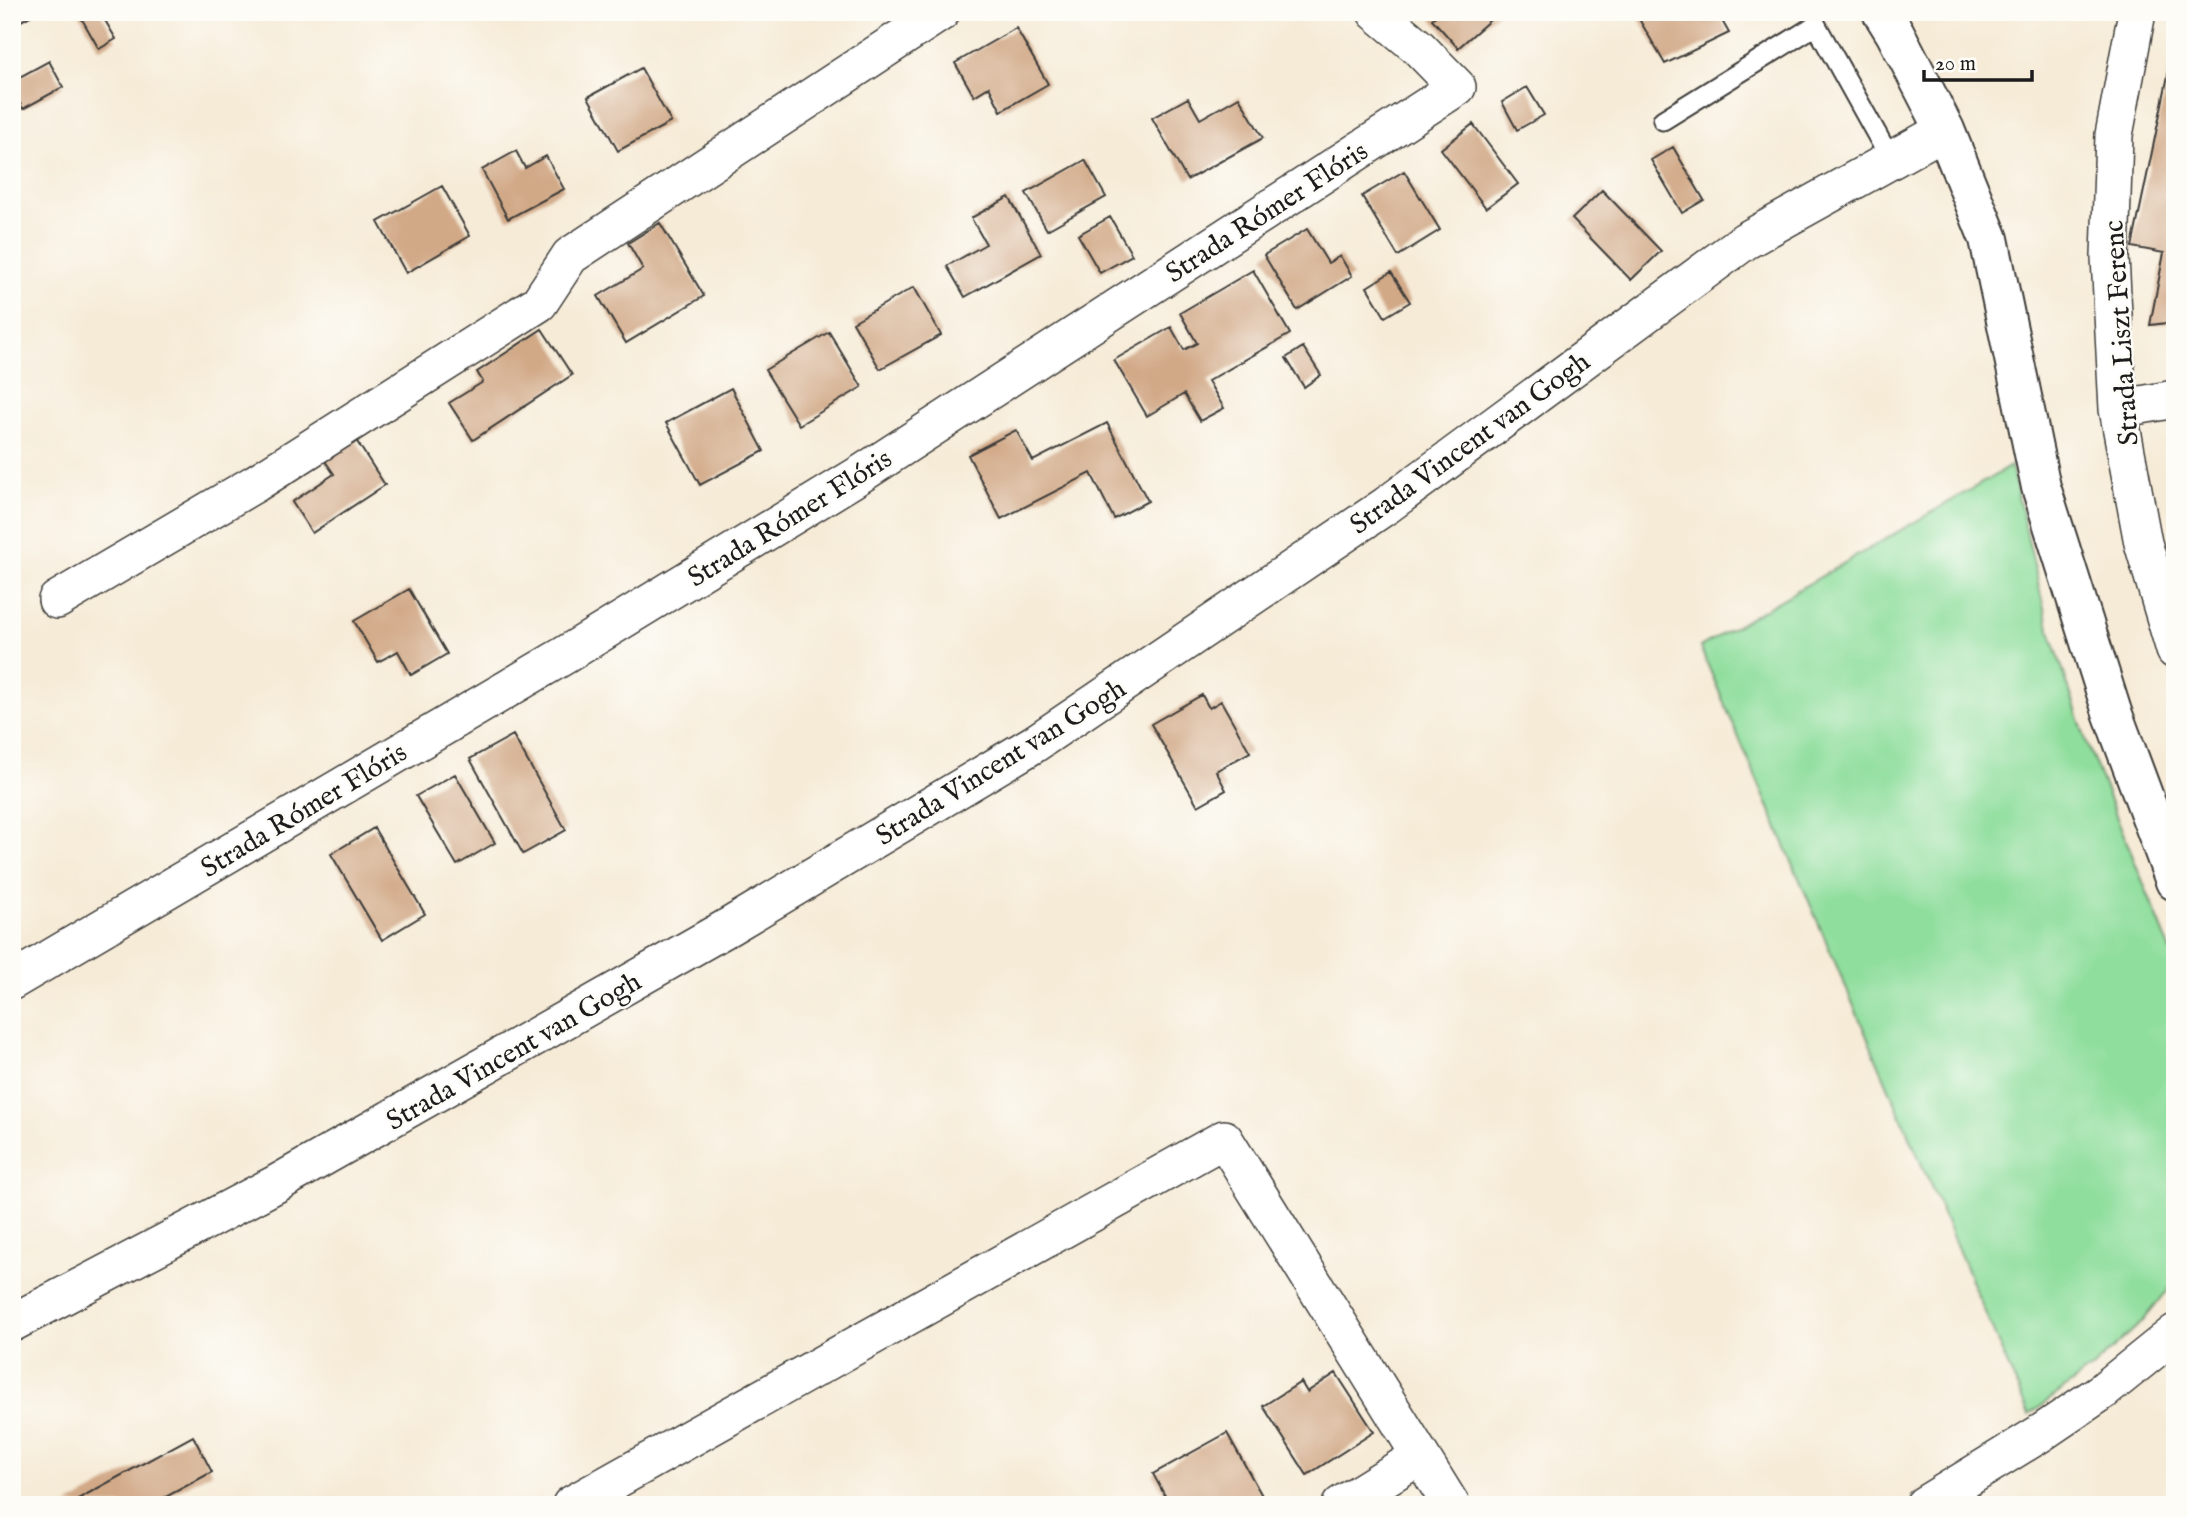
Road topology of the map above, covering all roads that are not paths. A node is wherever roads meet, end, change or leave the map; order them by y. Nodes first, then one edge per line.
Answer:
1 (941, 12) edge
2 (1376, 12) edge
3 (1882, 12) edge
4 (2137, 12) edge
5 (1663, 120) dead end
6 (1945, 130) junction
7 (1891, 160) junction
8 (2175, 399) edge
9 (2118, 409) junction
10 (57, 600) dead end
11 (2175, 650) edge
12 (2175, 881) edge
13 (12, 981) edge
14 (12, 1323) edge
15 (2171, 1333) edge
16 (1420, 1456) junction
17 (571, 1505) edge
18 (1341, 1505) edge
19 (1451, 1505) edge
20 (1924, 1505) edge

1 - 10 street
2 - 13 street, Strada Rómer Flóris
3 - 6 street
4 - 9 street, Strada Liszt Ferenc
5 - 7 lane
6 - 7 street, Strada Vincent van Gogh
6 - 12 street
7 - 14 street, Strada Vincent van Gogh
8 - 9 street
9 - 11 street, Strada Liszt Ferenc
15 - 20 street
16 - 17 street
16 - 18 street
16 - 19 street

